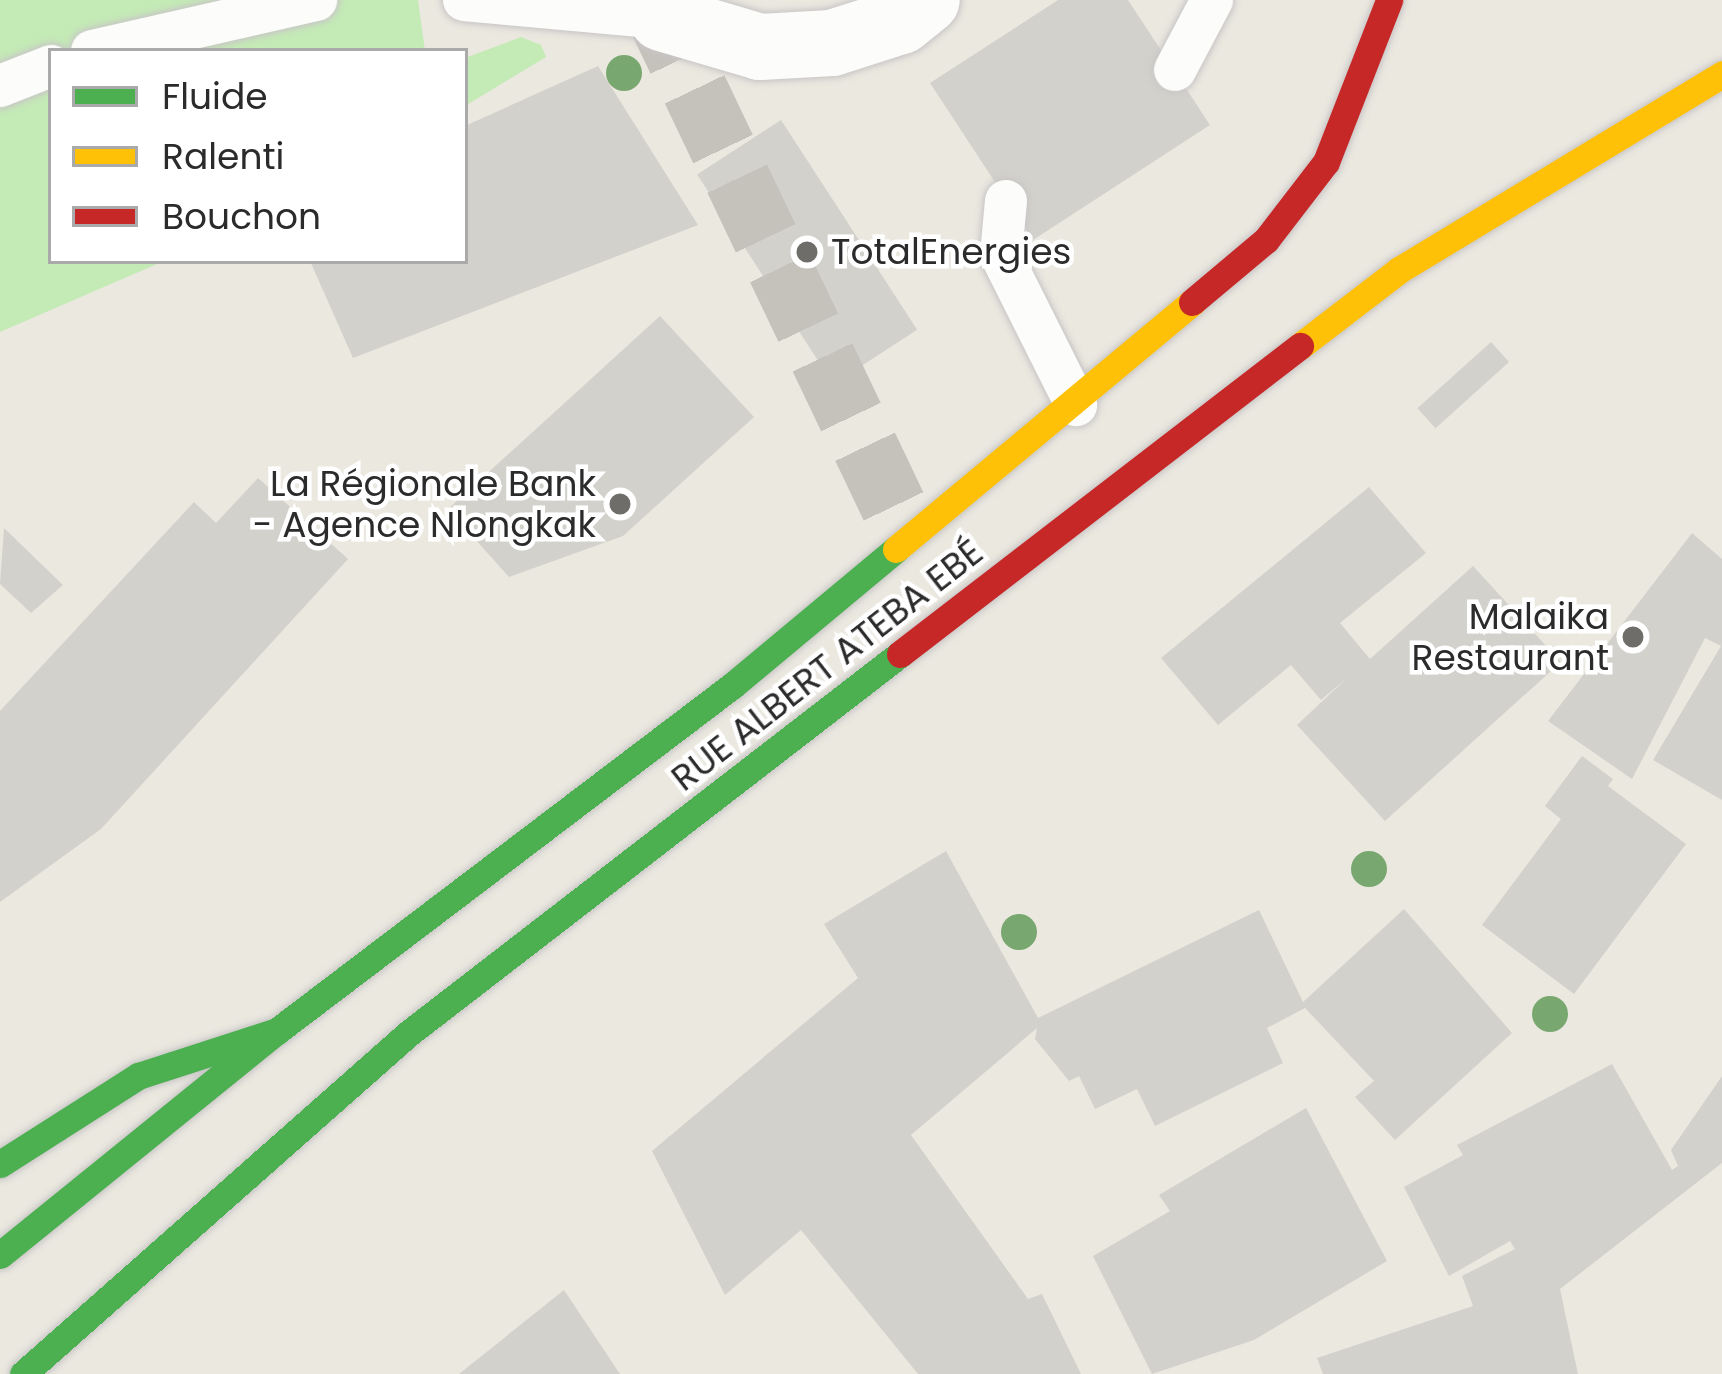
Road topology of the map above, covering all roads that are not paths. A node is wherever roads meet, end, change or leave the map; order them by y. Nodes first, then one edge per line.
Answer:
1 (316, 0) edge
2 (464, 0) edge
3 (927, 0) edge
4 (1212, 0) edge
5 (1389, 0) edge
6 (122, 18) edge
7 (662, 18) joint
8 (95, 48) edge
9 (48, 67) edge
10 (1175, 70) dead end
11 (1722, 74) edge
12 (0, 86) edge
13 (1006, 201) dead end
14 (1076, 405) junction
15 (277, 1030) junction
16 (0, 1164) edge
17 (0, 1256) edge
18 (22, 1374) edge

1 - 6 lane
2 - 7 lane
3 - 7 street
4 - 10 lane
5 - 14 main road, RUE ALBERT ATEBA EBÉ
6 - 8 lane
9 - 12 lane
11 - 18 main road, RUE ALBERT ATEBA EBÉ
13 - 14 lane
14 - 15 main road, RUE ALBERT ATEBA EBÉ
15 - 16 main road
15 - 17 main road, RUE ALBERT ATEBA EBÉ

